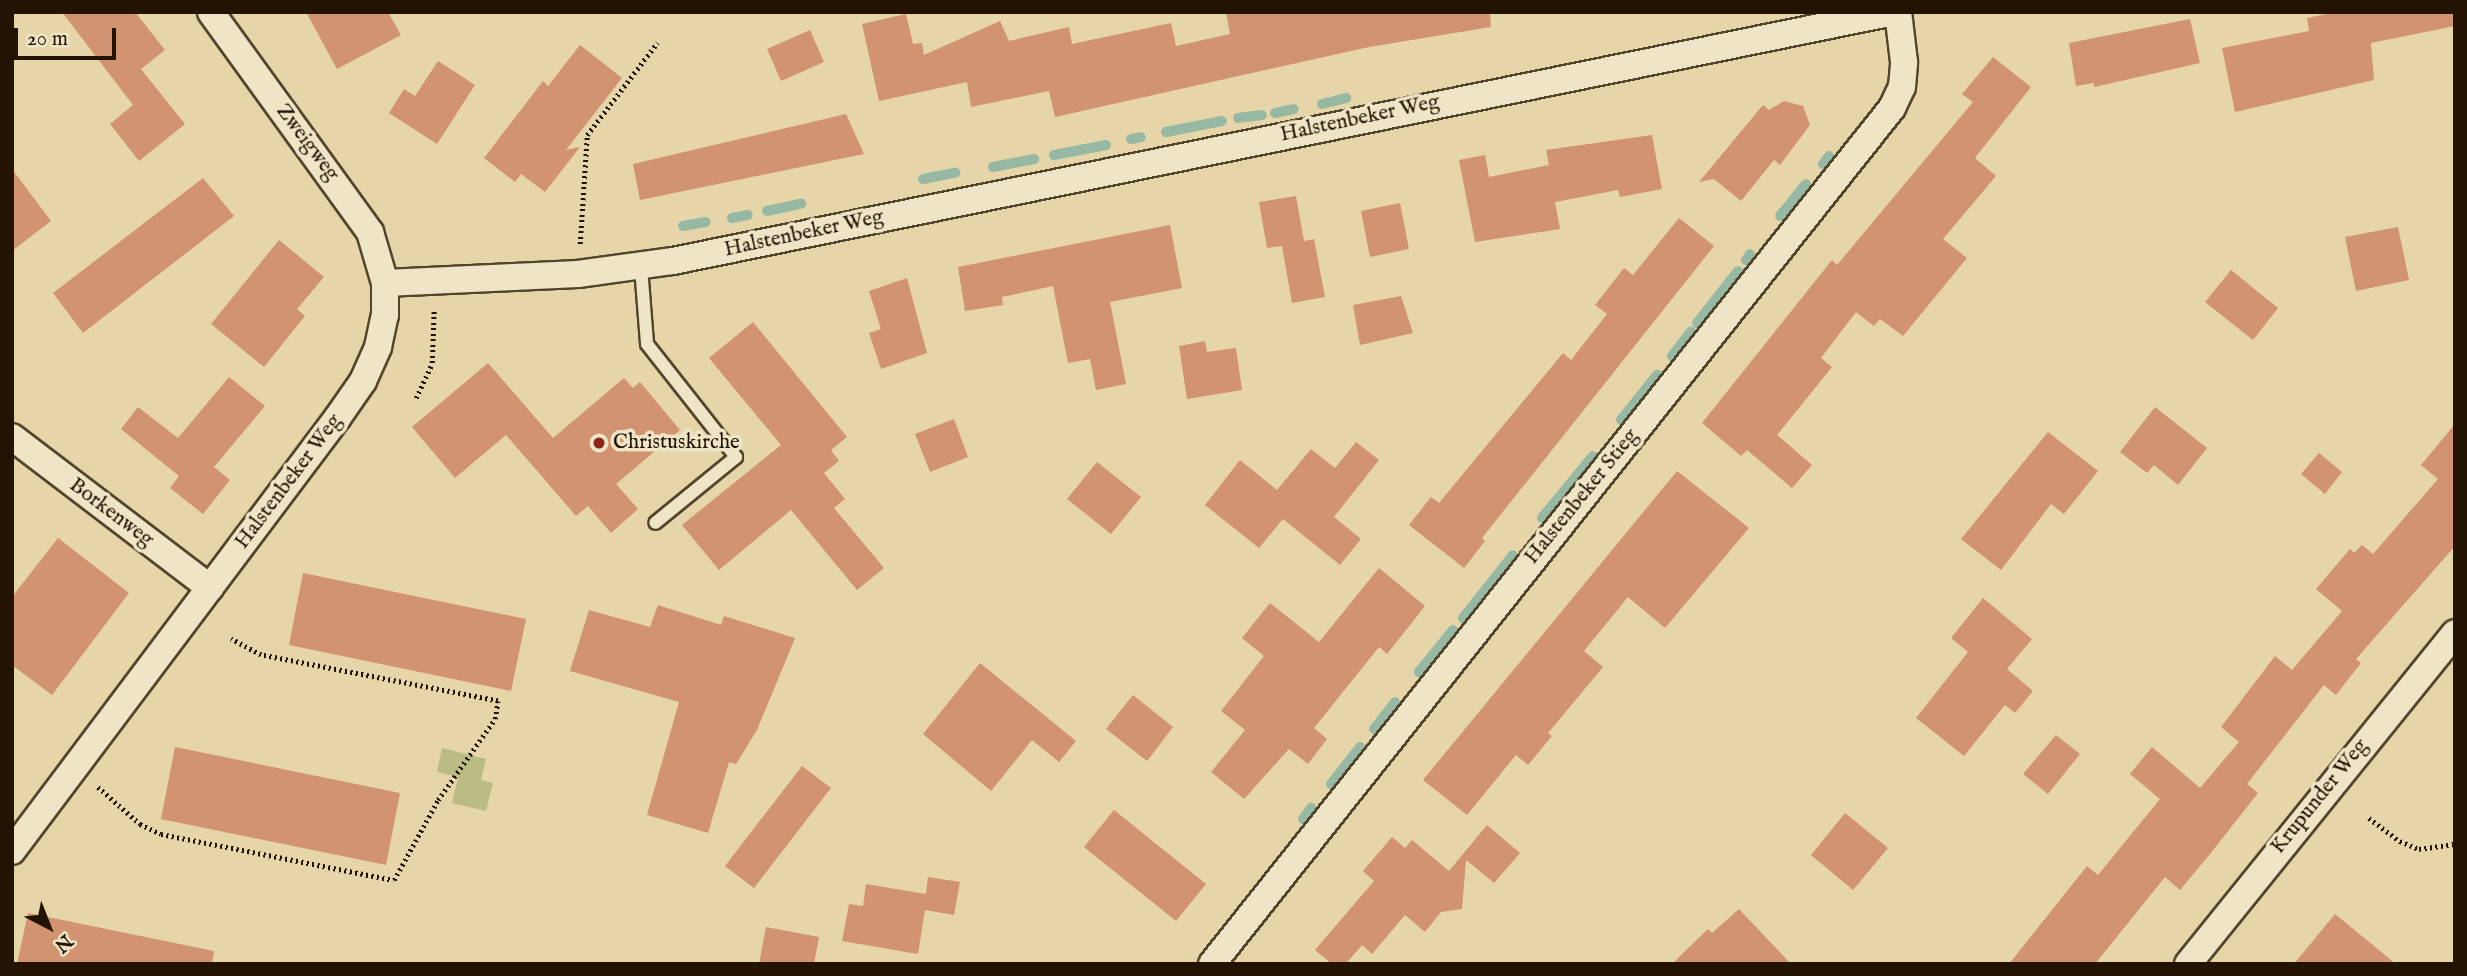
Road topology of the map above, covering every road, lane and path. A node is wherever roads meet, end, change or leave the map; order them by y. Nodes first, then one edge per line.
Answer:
1 (211, 12) edge
2 (1896, 12) edge
3 (657, 43) dead end
4 (580, 244) dead end
5 (641, 267) junction
6 (385, 283) junction
7 (436, 302) dead end
8 (416, 398) dead end
9 (12, 437) edge
10 (655, 523) dead end
11 (210, 588) junction
12 (2455, 633) edge
13 (231, 639) dead end
14 (98, 787) dead end
15 (2370, 818) dead end
16 (2455, 844) edge
17 (12, 851) edge
18 (1212, 964) edge
19 (2188, 964) edge

1 - 6 street, Zweigweg
2 - 5 street, Halstenbeker Weg
2 - 18 street, Halstenbeker Stieg
3 - 4 path
5 - 6 street, Halstenbeker Weg
5 - 10 lane
6 - 11 street, Halstenbeker Weg
7 - 8 path
9 - 11 street, Borkenweg
11 - 17 street, Halstenbeker Weg
12 - 19 street, Krupunder Weg
13 - 14 path
15 - 16 path

